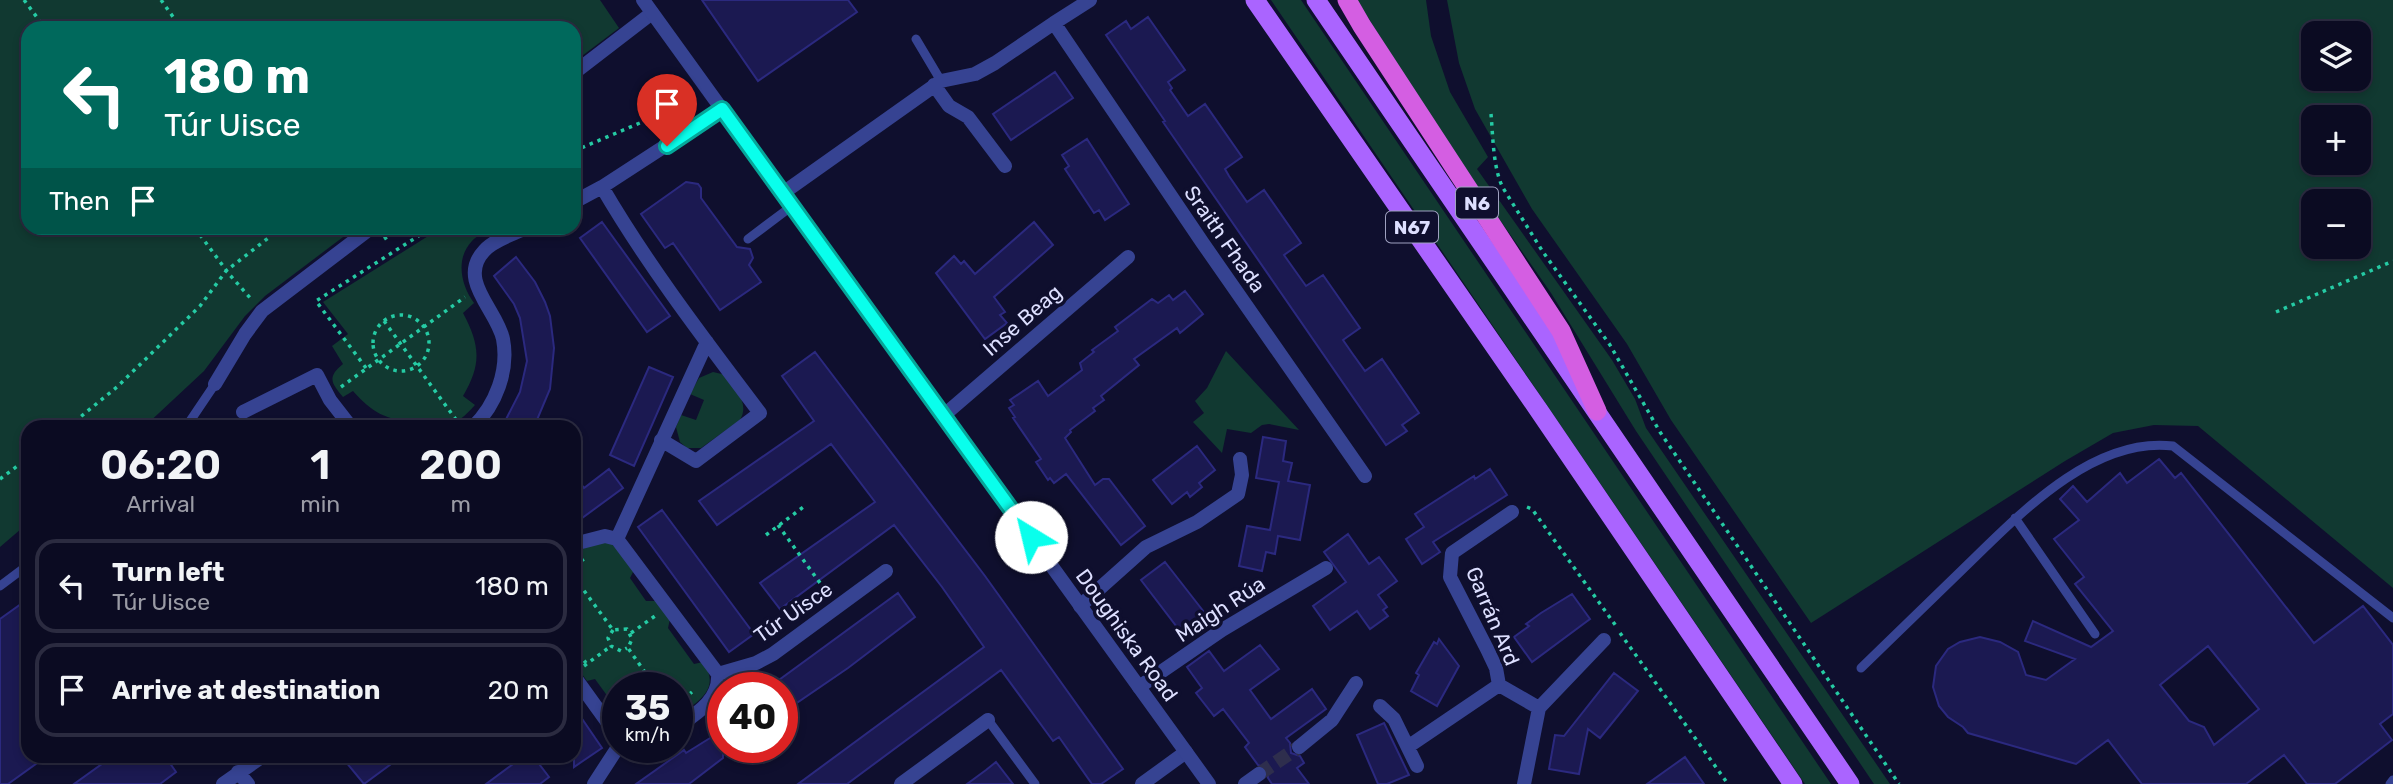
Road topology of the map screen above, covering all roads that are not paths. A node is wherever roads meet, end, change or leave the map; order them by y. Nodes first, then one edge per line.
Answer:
1 (643, 0) edge
2 (1090, 0) edge
3 (1255, 0) edge
4 (1316, 0) edge
5 (1347, 0) edge
6 (652, 13) junction
7 (1054, 23) junction
8 (916, 39) dead end
9 (581, 68) edge
10 (938, 83) junction
11 (722, 109) junction
12 (1005, 166) dead end
13 (602, 187) junction
14 (783, 193) junction
15 (581, 198) edge
16 (792, 206) junction
17 (362, 235) edge
18 (512, 235) edge
19 (748, 239) dead end
20 (1128, 257) dead end
21 (707, 342) junction
22 (215, 384) joint
23 (1597, 411) junction
24 (243, 412) dead end
25 (943, 416) junction
26 (191, 420) edge
27 (346, 420) edge
28 (481, 420) edge
29 (661, 440) junction
30 (1240, 459) dead end
31 (696, 461) junction
32 (683, 470) dead end
33 (1365, 476) dead end
34 (1512, 512) road end
35 (2015, 518) junction
36 (617, 539) junction
37 (581, 542) edge
38 (1326, 568) dead end
39 (21, 570) edge
40 (886, 571) dead end
41 (0, 586) edge
42 (1080, 606) junction
43 (2393, 618) edge
44 (2095, 634) dead end
45 (1604, 640) dead end
46 (1861, 668) dead end
47 (717, 672) edge
48 (725, 672) edge
49 (581, 679) edge
50 (1356, 682) dead end
51 (1499, 685) junction
52 (1139, 687) junction
53 (707, 703) edge
54 (1380, 706) dead end
55 (1539, 708) junction
56 (602, 712) edge
57 (693, 715) edge
58 (988, 720) joint
59 (1409, 746) junction
60 (1299, 747) tunnel mouth
61 (1186, 752) junction
62 (257, 763) edge
63 (608, 763) edge
64 (1417, 766) dead end
65 (1259, 774) tunnel mouth
66 (243, 778) edge
67 (223, 784) edge
68 (594, 784) edge
69 (901, 784) edge
70 (1035, 784) edge
71 (1142, 784) edge
72 (1209, 784) edge
73 (1245, 784) edge
74 (1524, 784) edge
75 (1793, 784) edge
76 (1850, 784) edge

1 - 6 street, Doughiska Road
2 - 7 street
3 - 75 main road, N67
4 - 23 main road, N67
5 - 23 highway, N6
6 - 9 street
6 - 11 street, Doughiska Road
7 - 10 street
7 - 33 street, Sraith Fhada
8 - 10 lane
10 - 12 street
10 - 14 street
11 - 13 street
11 - 14 street, Doughiska Road
13 - 15 street
13 - 21 street
14 - 16 street, Doughiska Road
16 - 19 lane
16 - 25 street, Doughiska Road
17 - 22 street
18 - 28 street
20 - 25 street, Inse Beag
21 - 29 street
21 - 31 street
22 - 26 lane
23 - 76 main road, N67
24 - 27 street
25 - 42 street, Doughiska Road
29 - 31 street
29 - 36 street
30 - 42 street
31 - 32 street
34 - 51 street, Garrán Ard
35 - 43 lane
35 - 44 lane
35 - 46 lane
36 - 37 street
36 - 47 street
38 - 52 street, Maigh Rúa
39 - 41 lane
40 - 48 street, Túr Uisce
42 - 52 street, Doughiska Road
45 - 55 street
49 - 56 street
50 - 60 street
51 - 55 street, Garrán Ard
51 - 59 street, Garrán Ard
52 - 61 street, Doughiska Road
53 - 57 street
54 - 59 street
55 - 74 street
58 - 69 street
58 - 70 lane
59 - 64 street
61 - 71 street
61 - 72 street, Doughiska Road
62 - 66 street
63 - 68 street
65 - 73 street
66 - 67 street

